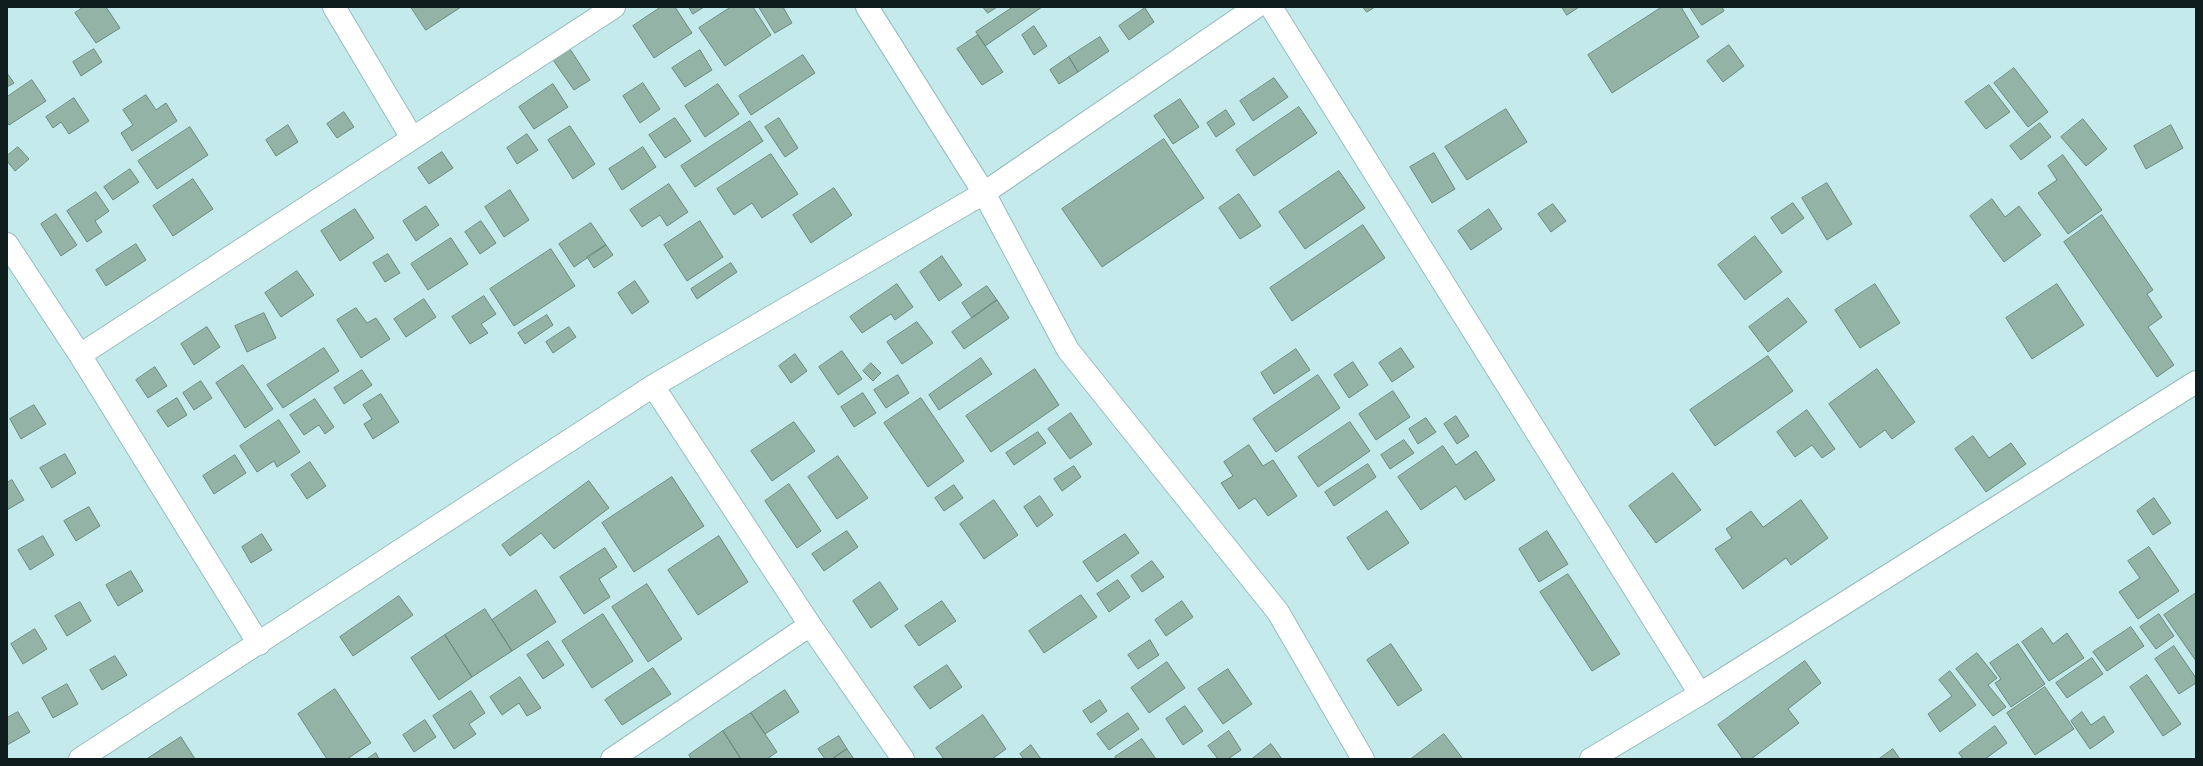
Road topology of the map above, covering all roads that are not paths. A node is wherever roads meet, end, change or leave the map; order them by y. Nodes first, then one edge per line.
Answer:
1 (334, 7) edge
2 (614, 7) edge
3 (867, 7) edge
4 (1256, 7) edge
5 (1271, 7) edge
6 (412, 138) junction
7 (984, 193) junction
8 (7, 244) edge
9 (80, 355) junction
10 (2196, 382) edge
11 (654, 386) junction
12 (810, 625) junction
13 (259, 644) junction
14 (1700, 694) junction
15 (80, 759) edge
16 (612, 759) edge
17 (903, 759) edge
18 (1363, 759) edge
19 (1591, 759) edge

1 - 6 street
2 - 6 street
3 - 7 street
4 - 7 street
5 - 14 street
6 - 9 street
7 - 11 street
7 - 18 street
8 - 9 street
9 - 13 street
10 - 14 street
11 - 12 street
11 - 13 street
12 - 16 street
12 - 17 street
13 - 15 street
14 - 19 street

